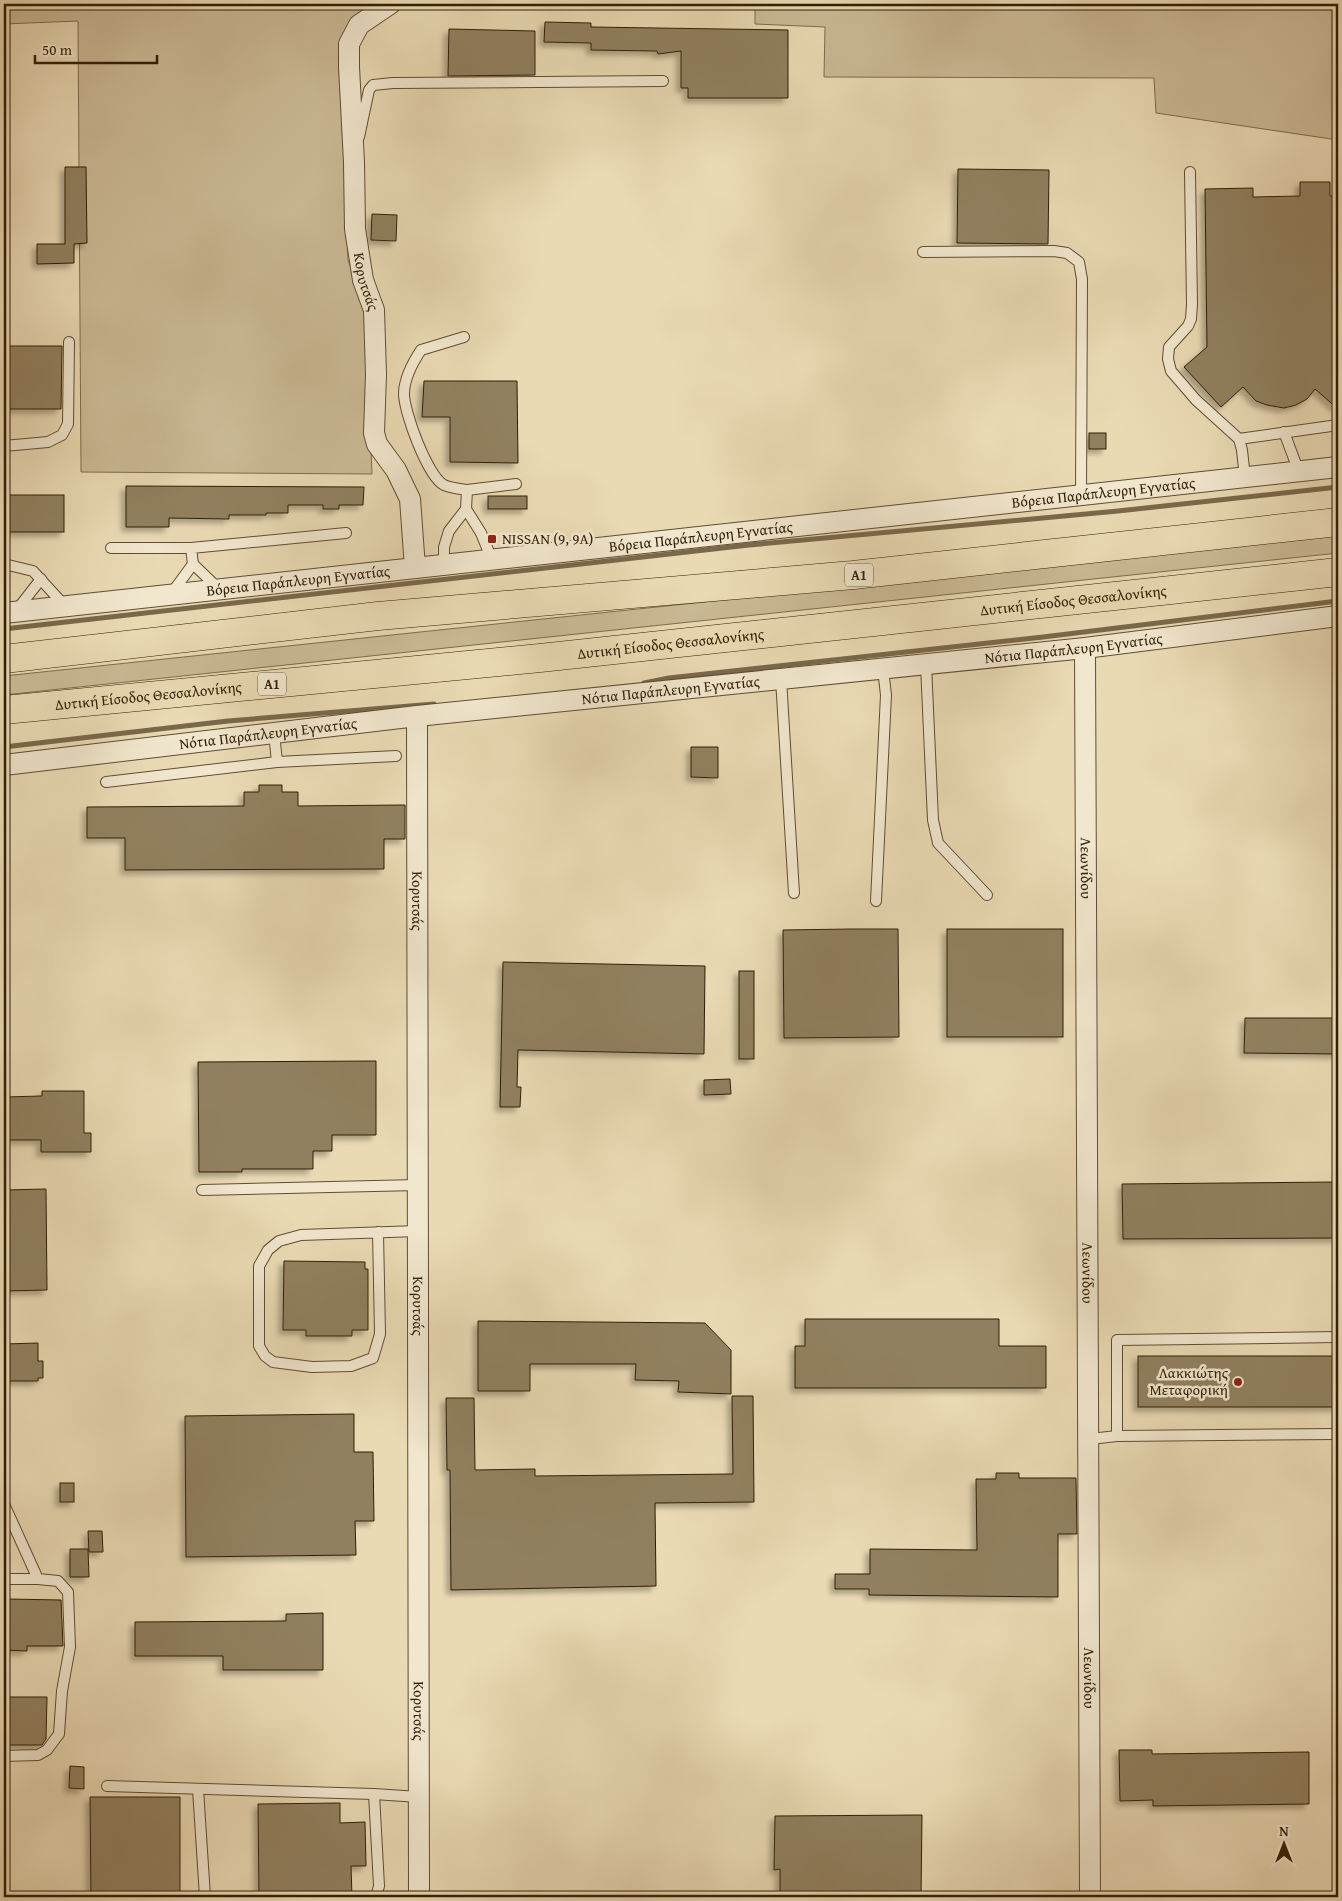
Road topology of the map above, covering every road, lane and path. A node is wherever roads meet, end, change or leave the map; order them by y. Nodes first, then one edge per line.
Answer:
1 (390, 4) edge
2 (663, 81) dead end
3 (354, 162) junction
4 (1190, 172) dead end
5 (923, 252) dead end
6 (464, 337) dead end
7 (69, 342) dead end
8 (1338, 425) edge
9 (1284, 432) junction
10 (1239, 439) junction
11 (4, 446) edge
12 (1338, 467) edge
13 (1299, 472) junction
14 (1245, 478) junction
15 (516, 484) dead end
16 (467, 490) junction
17 (1081, 497) junction
18 (466, 509) junction
19 (1338, 522) edge
20 (346, 533) dead end
21 (111, 548) dead end
22 (191, 548) junction
23 (492, 560) junction
24 (4, 564) edge
25 (194, 564) junction
26 (444, 565) junction
27 (415, 568) junction
28 (1338, 572) edge
29 (41, 580) junction
30 (219, 589) junction
31 (171, 595) junction
32 (66, 606) junction
33 (10, 612) edge
34 (1338, 616) edge
35 (1085, 648) junction
36 (4, 658) edge
37 (926, 665) junction
38 (883, 669) junction
39 (780, 679) junction
40 (4, 710) edge
41 (417, 716) junction
42 (274, 732) junction
43 (396, 756) dead end
44 (277, 762) junction
45 (4, 764) edge
46 (106, 782) dead end
47 (794, 893) dead end
48 (987, 895) dead end
49 (876, 901) dead end
50 (418, 1185) junction
51 (202, 1190) dead end
52 (418, 1231) junction
53 (378, 1232) junction
54 (1338, 1337) edge
55 (1338, 1434) edge
56 (1117, 1436) junction
57 (1090, 1439) junction
58 (4, 1504) edge
59 (4, 1579) edge
60 (38, 1579) junction
61 (4, 1756) edge
62 (107, 1786) dead end
63 (198, 1789) junction
64 (374, 1794) junction
65 (419, 1797) junction
66 (205, 1897) edge
67 (376, 1897) edge
68 (419, 1897) edge
69 (1090, 1897) edge

1 - 3 street, Κορυτσάς
2 - 3 lane
3 - 27 street, Κορυτσάς
4 - 10 lane
5 - 17 lane
6 - 16 lane
7 - 11 lane
8 - 9 lane
9 - 10 lane
9 - 13 lane
10 - 14 lane
12 - 13 street, Βόρεια Παράπλευρη Εγνατίας
13 - 14 street, Βόρεια Παράπλευρη Εγνατίας
14 - 17 street, Βόρεια Παράπλευρη Εγνατίας
15 - 16 lane
16 - 18 lane
17 - 23 street, Βόρεια Παράπλευρη Εγνατίας
18 - 23 lane
18 - 26 lane
19 - 36 highway, Α1
20 - 22 lane
21 - 22 lane
22 - 25 lane
23 - 26 street, Βόρεια Παράπλευρη Εγνατίας
24 - 29 lane
25 - 30 lane
25 - 31 lane
26 - 27 street, Βόρεια Παράπλευρη Εγνατίας
27 - 30 street, Βόρεια Παράπλευρη Εγνατίας
28 - 40 highway, Δυτική Είσοδος Θεσσαλονίκης / Α1
29 - 32 lane
29 - 33 lane
30 - 31 street, Βόρεια Παράπλευρη Εγνατίας
31 - 32 street, Βόρεια Παράπλευρη Εγνατίας
32 - 33 street, Βόρεια Παράπλευρη Εγνατίας
34 - 35 street, Νότια Παράπλευρη Εγνατίας
35 - 37 street, Νότια Παράπλευρη Εγνατίας
35 - 57 street, Λεωνίδου
37 - 38 street, Νότια Παράπλευρη Εγνατίας
37 - 48 lane
38 - 39 street, Νότια Παράπλευρη Εγνατίας
38 - 49 lane
39 - 41 street, Νότια Παράπλευρη Εγνατίας
39 - 47 lane
41 - 42 street, Νότια Παράπλευρη Εγνατίας
41 - 50 street, Κορυτσάς
42 - 44 lane
42 - 45 street, Νότια Παράπλευρη Εγνατίας
43 - 44 lane
44 - 46 lane
50 - 51 lane
50 - 52 street, Κορυτσάς
52 - 53 lane
52 - 65 street, Κορυτσάς
53 - 53 lane
54 - 56 lane
55 - 56 lane
56 - 57 lane
57 - 69 street, Λεωνίδου
58 - 60 lane
59 - 60 lane
60 - 61 lane
62 - 63 lane
63 - 64 lane
63 - 66 lane
64 - 65 lane
64 - 67 lane
65 - 68 street, Κορυτσάς

